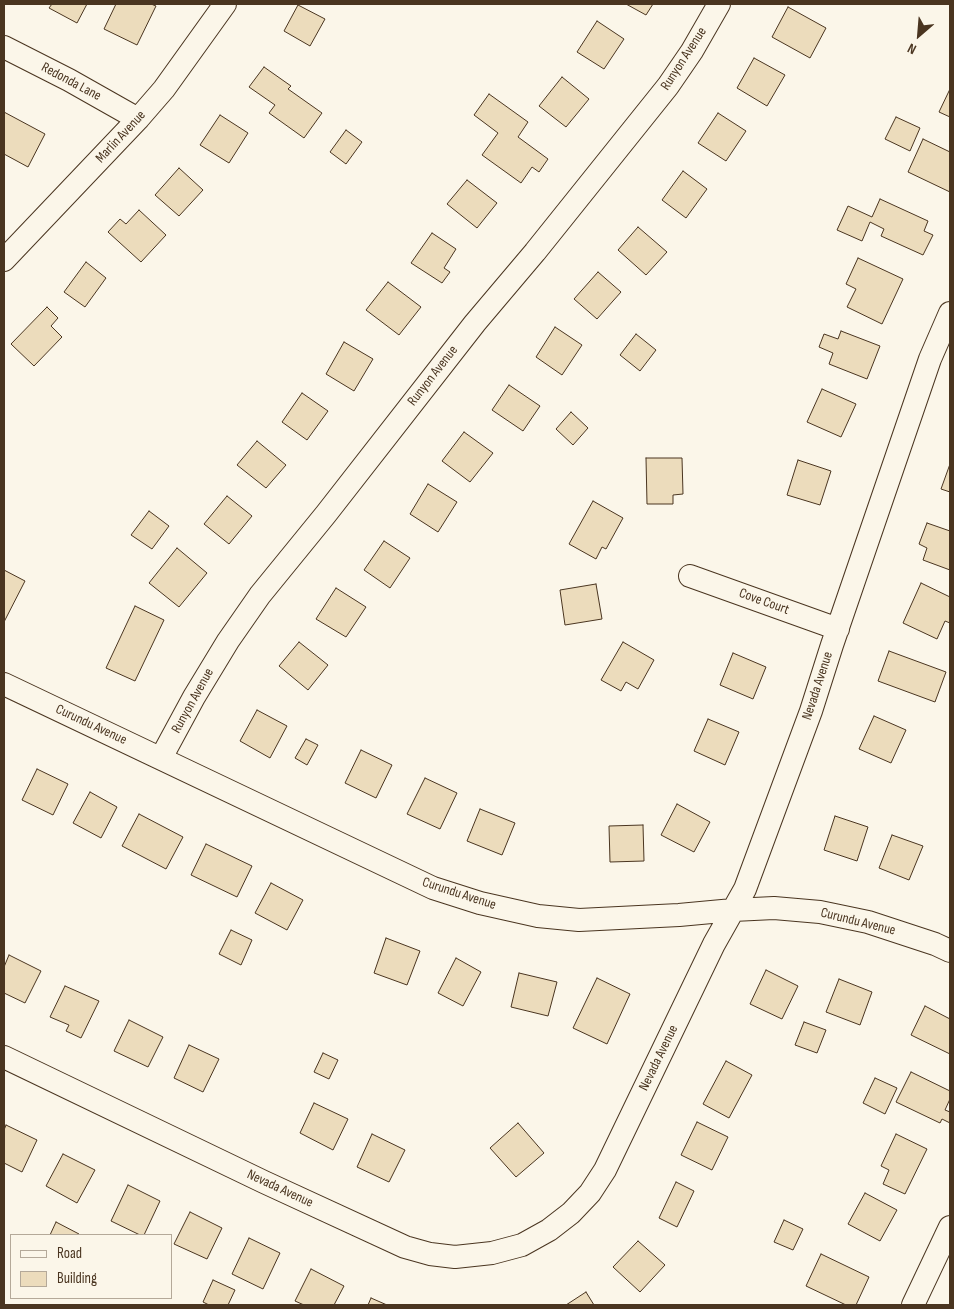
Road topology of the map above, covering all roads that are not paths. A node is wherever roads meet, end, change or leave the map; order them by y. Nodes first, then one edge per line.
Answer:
1 (224, 4) edge
2 (719, 4) edge
3 (4, 47) edge
4 (138, 119) junction
5 (4, 260) edge
6 (950, 313) edge
7 (690, 576) dead end
8 (838, 629) junction
9 (7, 692) edge
10 (161, 758) junction
11 (733, 910) junction
12 (950, 952) edge
13 (4, 1057) edge
14 (950, 1227) edge
15 (913, 1305) edge

1 - 4 street, Marlin Avenue
2 - 10 street, Runyon Avenue
3 - 4 street, Redonda Lane
4 - 5 street, Marlin Avenue
6 - 8 street, Nevada Avenue
7 - 8 street, Cove Court
8 - 11 street, Nevada Avenue
9 - 10 street, Curundu Avenue
10 - 11 street, Curundu Avenue
11 - 12 street, Curundu Avenue
11 - 13 street, Nevada Avenue
14 - 15 street

